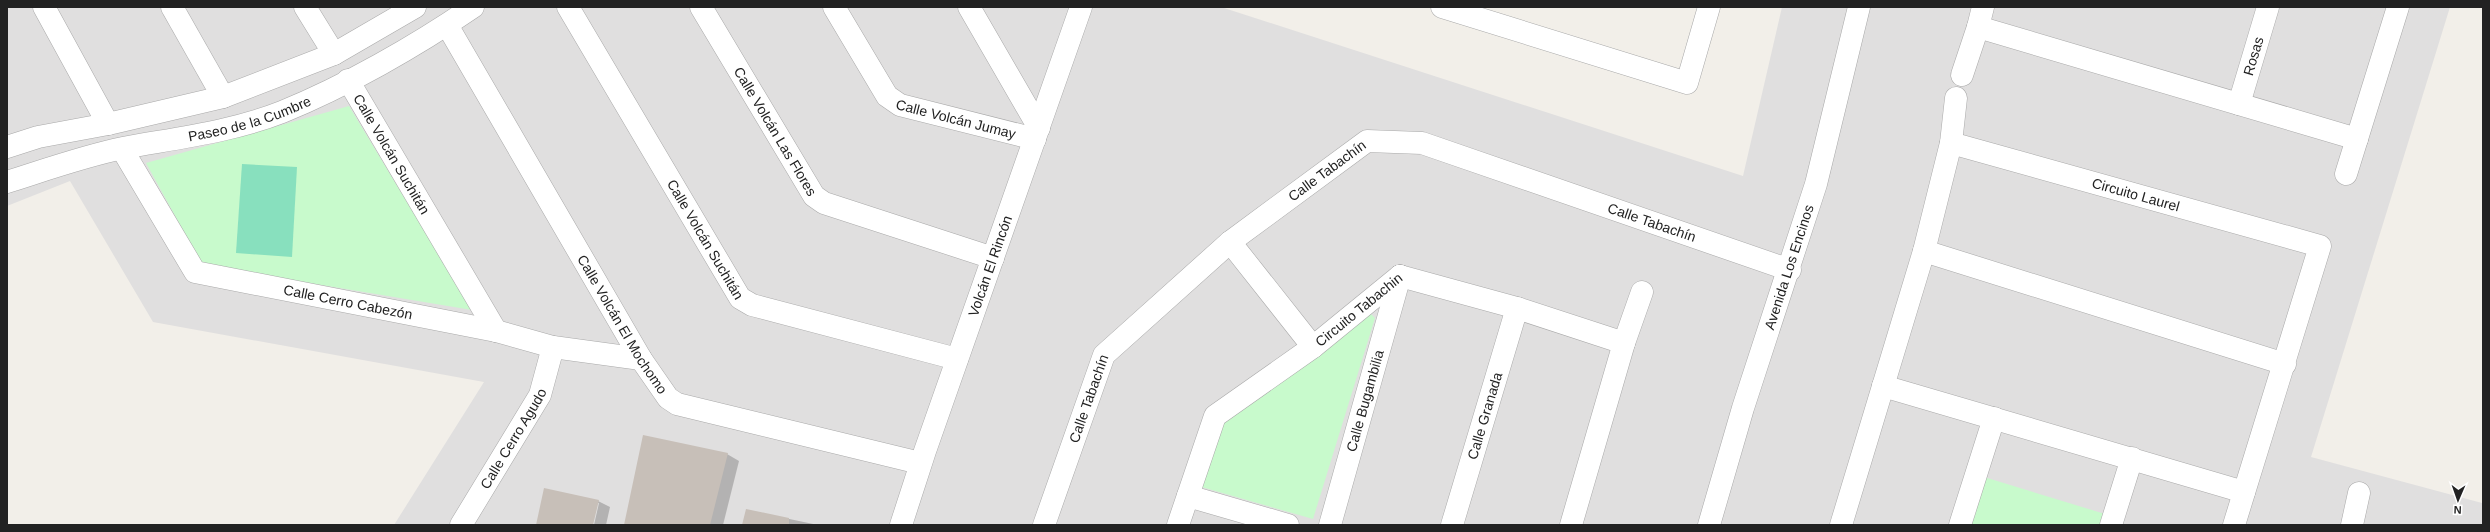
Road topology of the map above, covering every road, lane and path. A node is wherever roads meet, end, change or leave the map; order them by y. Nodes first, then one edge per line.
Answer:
1 (44, 7) edge
2 (172, 7) edge
3 (305, 7) edge
4 (415, 7) edge
5 (473, 7) edge
6 (568, 7) edge
7 (701, 7) edge
8 (834, 7) edge
9 (968, 7) edge
10 (1081, 7) edge
11 (1442, 7) edge
12 (1709, 7) edge
13 (1859, 7) edge
14 (2268, 7) edge
15 (2398, 7) edge
16 (1981, 17) edge
17 (447, 25) junction
18 (334, 54) junction
19 (1962, 75) dead end
20 (348, 80) junction
21 (223, 97) junction
22 (1956, 98) dead end
23 (2239, 104) junction
24 (108, 124) junction
25 (1036, 134) junction
26 (2357, 139) junction
27 (1951, 143) junction
28 (7, 147) edge
29 (122, 149) junction
30 (2346, 174) dead end
31 (7, 182) edge
32 (1230, 242) junction
33 (1924, 251) junction
34 (993, 258) junction
35 (1790, 270) junction
36 (1400, 276) junction
37 (1642, 292) dead end
38 (1517, 308) junction
39 (496, 331) junction
40 (1624, 343) junction
41 (552, 347) junction
42 (1313, 347) junction
43 (641, 358) junction
44 (957, 358) junction
45 (2285, 364) junction
46 (1883, 386) junction
47 (1994, 418) junction
48 (2132, 458) junction
49 (920, 463) junction
50 (2244, 492) junction
51 (2359, 493) dead end
52 (1188, 496) junction
53 (461, 525) edge
54 (901, 525) edge
55 (1044, 525) edge
56 (1178, 525) edge
57 (1288, 525) edge
58 (1330, 525) edge
59 (1452, 525) edge
60 (1571, 525) edge
61 (1709, 525) edge
62 (1841, 525) edge
63 (1960, 525) edge
64 (2111, 525) edge
65 (2234, 525) edge
66 (2352, 525) edge

1 - 24 street
2 - 21 street
3 - 18 street
4 - 18 street, Paseo de la Cumbre
5 - 17 street, Paseo de la Cumbre
6 - 44 street, Calle Volcán Suchitán
7 - 34 street, Calle Volcán Las Flores
8 - 25 street, Calle Volcán Jumay
9 - 25 street
10 - 25 street, Volcán El Rincón
11 - 12 street
13 - 35 street, Avenida Los Encinos
14 - 23 street, Rosas
15 - 26 street
16 - 19 street
16 - 23 street
17 - 20 street, Paseo de la Cumbre
17 - 43 street, Calle Volcán El Mochomo
18 - 21 street, Paseo de la Cumbre
20 - 29 street, Paseo de la Cumbre
20 - 39 street, Calle Volcán Suchitán
21 - 24 street, Paseo de la Cumbre
22 - 27 street
23 - 26 street
24 - 28 street, Paseo de la Cumbre
25 - 34 street, Volcán El Rincón
26 - 30 street
27 - 33 street
27 - 45 street, Circuito Laurel
29 - 31 street, Paseo de la Cumbre
29 - 39 street, Calle Cerro Cabezón
32 - 35 street, Calle Tabachín
32 - 42 street
32 - 55 street, Calle Tabachín
33 - 45 street
33 - 46 street
34 - 44 street, Volcán El Rincón
35 - 61 street, Avenida Los Encinos
36 - 38 street, Circuito Tabachin
36 - 42 street, Circuito Tabachin
36 - 58 street, Calle Bugambilia
37 - 40 street
38 - 40 street, Circuito Tabachin
38 - 59 street, Calle Granada
39 - 41 street, Calle Cerro Cabezón
40 - 60 street
41 - 43 street, Calle Cerro Cabezón
41 - 53 street, Calle Cerro Agudo
42 - 52 street, Circuito Tabachin
43 - 49 street, Calle Volcán El Mochomo
44 - 49 street, Volcán El Rincón
45 - 50 street
46 - 47 street
46 - 62 street
47 - 48 street
47 - 63 street
48 - 50 street
48 - 64 street
49 - 54 street, Volcán El Rincón
50 - 65 street
51 - 66 street
52 - 56 street, Circuito Tabachin
52 - 57 street

